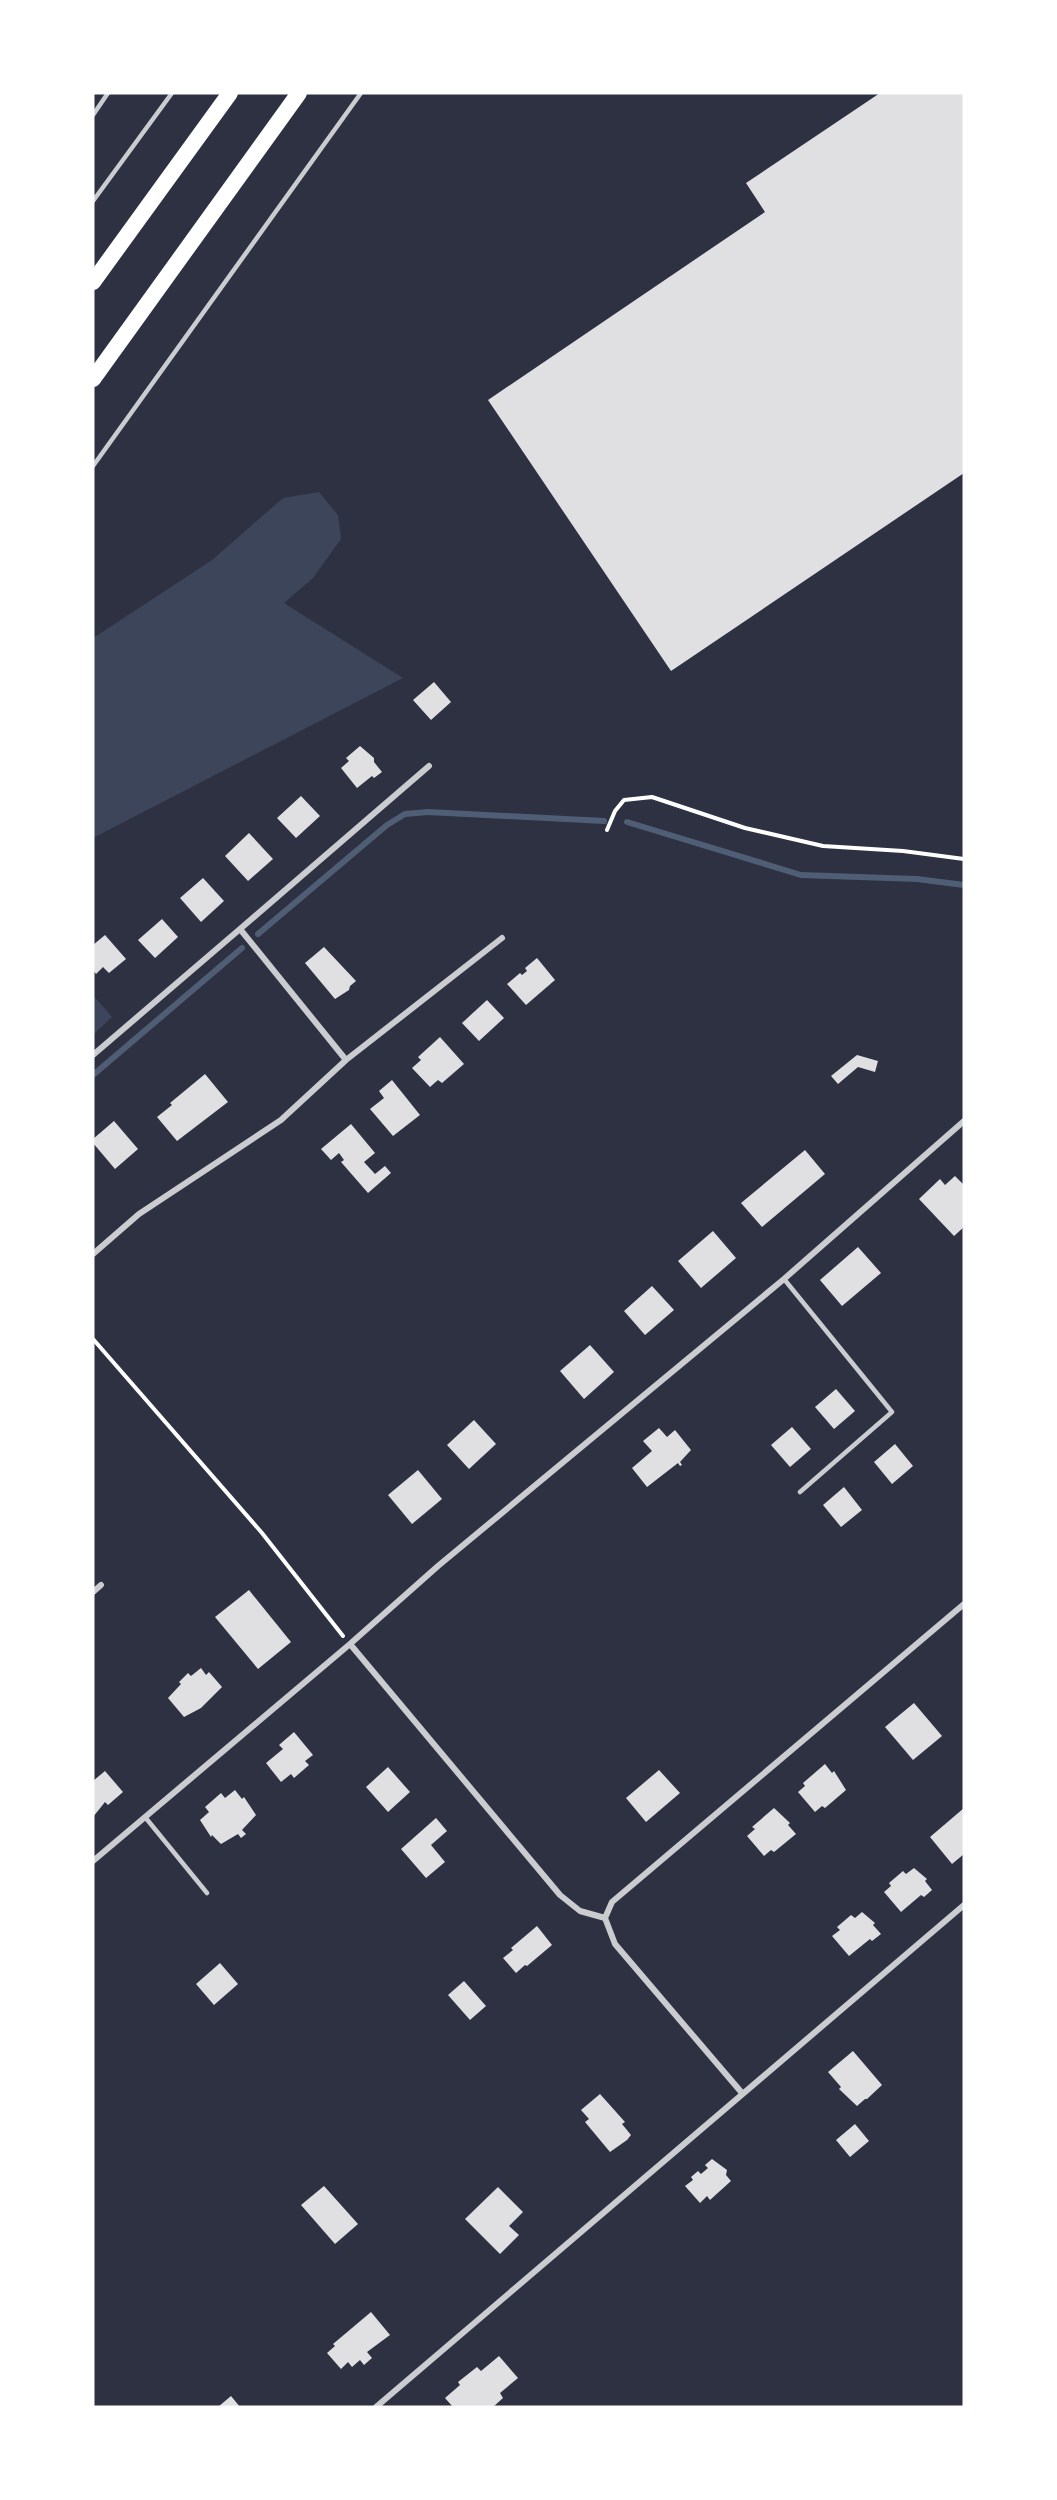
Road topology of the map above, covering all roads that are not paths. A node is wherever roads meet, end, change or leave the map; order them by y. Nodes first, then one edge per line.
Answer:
1 (108, 93) edge
2 (172, 93) edge
3 (230, 93) edge
4 (299, 93) edge
5 (360, 93) edge
6 (93, 115) edge
7 (93, 201) edge
8 (93, 282) edge
9 (93, 379) edge
10 (93, 466) edge
11 (429, 766) dead end
12 (240, 930) junction
13 (502, 938) dead end
14 (93, 1054) edge
15 (346, 1060) junction
16 (964, 1121) edge
17 (93, 1254) edge
18 (784, 1279) junction
19 (800, 1492) dead end
20 (101, 1585) dead end
21 (93, 1592) edge
22 (964, 1604) edge
23 (350, 1644) junction
24 (145, 1817) junction
25 (93, 1861) edge
26 (207, 1893) dead end
27 (964, 1905) edge
28 (605, 1918) junction
29 (742, 2093) junction
30 (376, 2407) edge

1 - 6 lane
2 - 7 lane
3 - 8 highway
4 - 9 highway
5 - 10 lane
11 - 12 street
12 - 14 street
12 - 15 street
13 - 15 street
15 - 17 street
16 - 18 street
18 - 19 lane
18 - 23 street
20 - 21 street
22 - 28 street
23 - 24 street
23 - 28 street
24 - 25 street
24 - 26 lane
27 - 29 street
28 - 29 street
29 - 30 street

